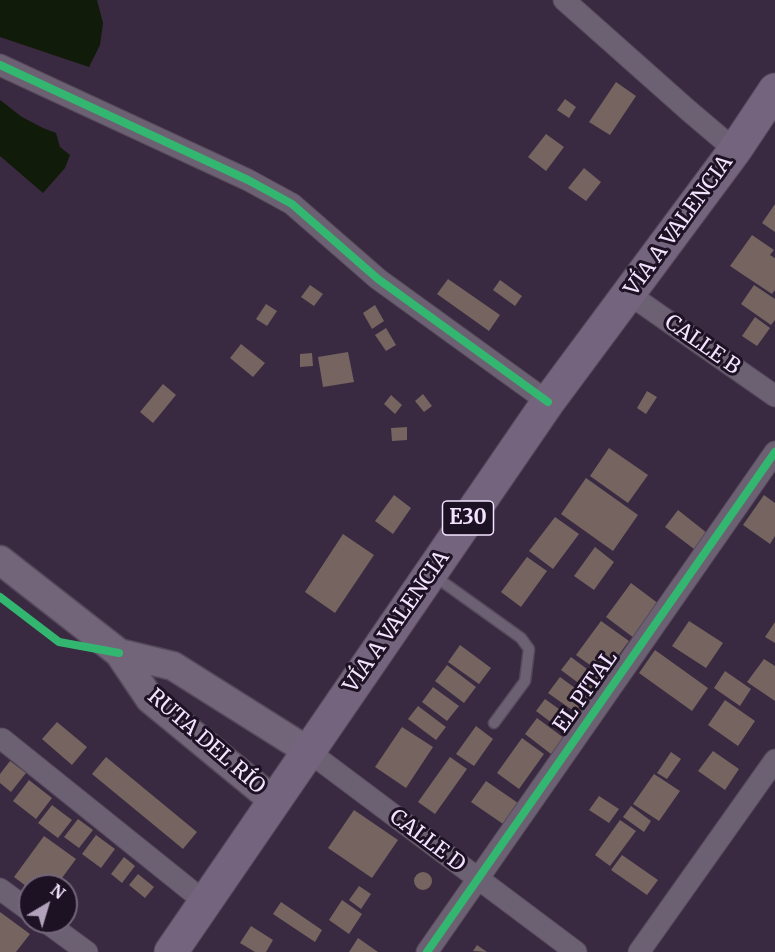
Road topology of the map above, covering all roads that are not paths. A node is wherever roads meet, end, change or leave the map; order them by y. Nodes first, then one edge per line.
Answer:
1 (564, 0) edge
2 (0, 65) edge
3 (775, 90) edge
4 (735, 150) junction
5 (629, 294) junction
6 (775, 396) edge
7 (548, 402) junction
8 (775, 452) edge
9 (0, 560) edge
10 (430, 573) junction
11 (119, 653) junction
12 (494, 723) dead end
13 (2, 739) dead end
14 (308, 751) junction
15 (775, 760) edge
16 (274, 801) junction
17 (477, 879) junction
18 (0, 890) edge
19 (205, 902) junction
20 (18, 903) edge
21 (62, 934) edge
22 (87, 952) edge
23 (171, 952) edge
24 (427, 952) edge
25 (576, 952) edge
26 (639, 952) edge

1 - 4 street
2 - 7 street
3 - 4 highway, VÍA A VALENCIA / E30
4 - 5 highway, VÍA A VALENCIA / E30
5 - 6 street, CALLE B
5 - 7 highway, VÍA A VALENCIA / E30
7 - 10 highway, VÍA A VALENCIA / E30
8 - 17 street, EL PITAL
9 - 11 main road, RUTA DEL RÍO
10 - 12 lane
10 - 14 highway, VÍA A VALENCIA / E30
11 - 14 main road, RUTA DEL RÍO
11 - 16 main road, RUTA DEL RÍO
13 - 19 street
14 - 16 highway, VÍA A VALENCIA / E30
14 - 17 street, CALLE D
15 - 26 street
16 - 19 highway, VÍA A VALENCIA / E30
17 - 24 street, EL PITAL
17 - 25 street, CALLE D
18 - 20 street
19 - 23 highway, VÍA A VALENCIA / E30
21 - 22 street

